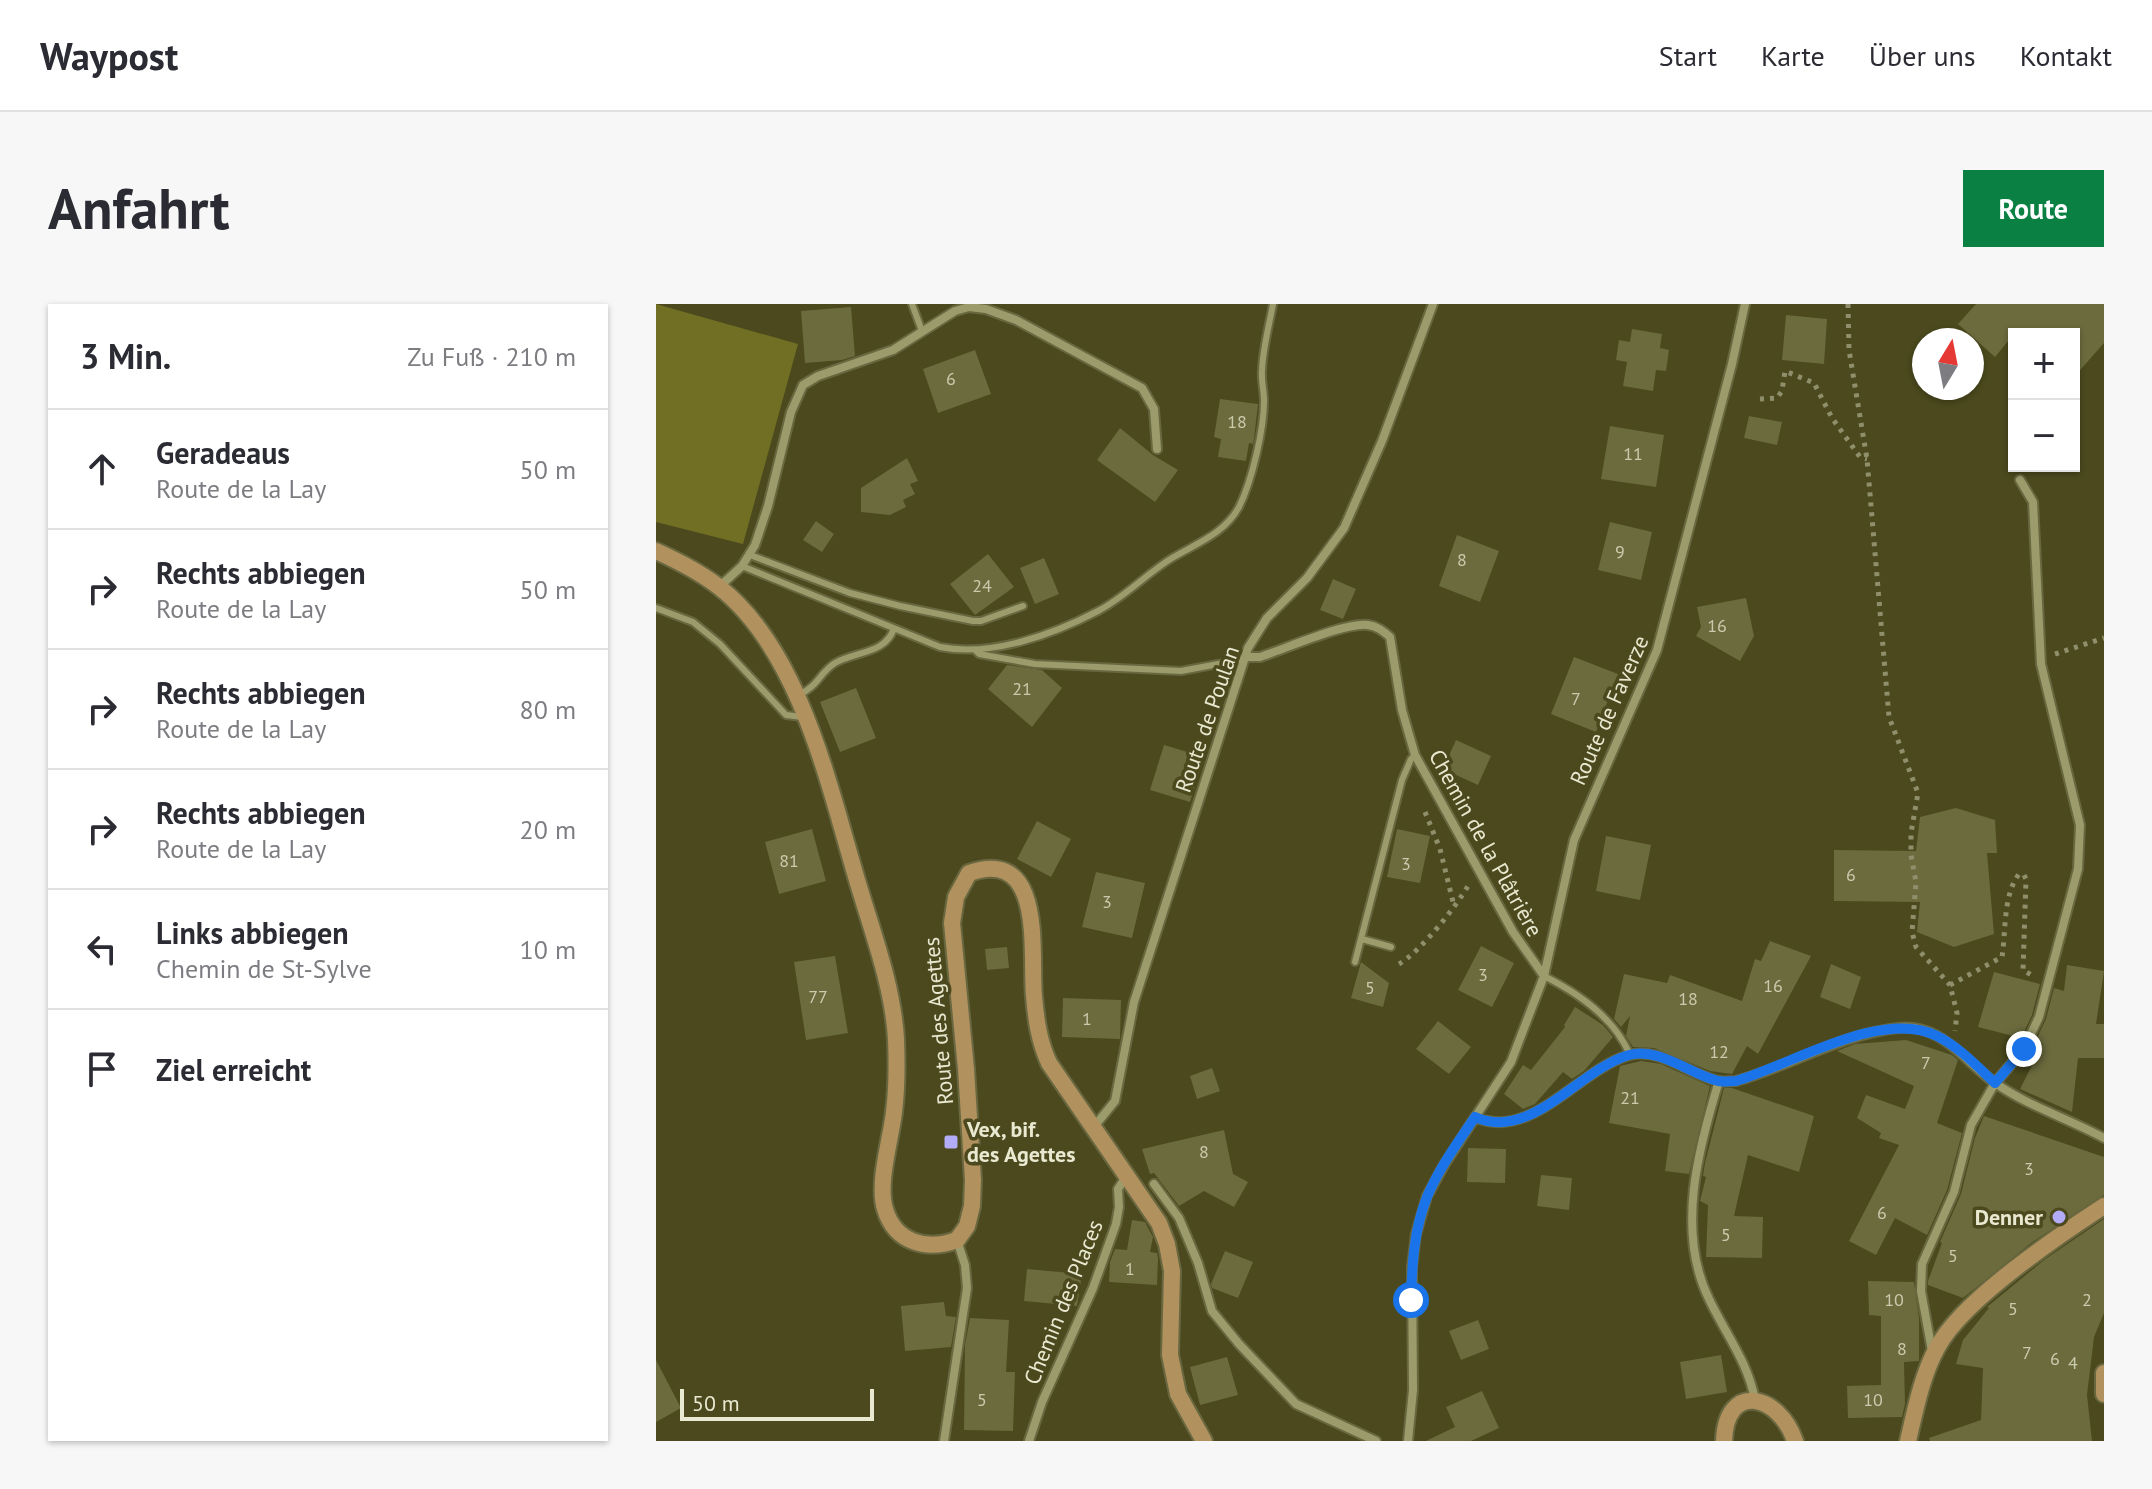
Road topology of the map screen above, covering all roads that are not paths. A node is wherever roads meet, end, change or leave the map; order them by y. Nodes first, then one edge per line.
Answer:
1 (912, 304) edge
2 (1273, 304) edge
3 (1433, 304) edge
4 (1745, 304) edge
5 (922, 331) junction
6 (1157, 449) dead end
7 (2020, 480) dead end
8 (656, 551) edge
9 (750, 555) junction
10 (742, 566) junction
11 (719, 587) junction
12 (1023, 606) dead end
13 (656, 608) edge
14 (894, 628) junction
15 (975, 650) junction
16 (1245, 658) junction
17 (797, 696) junction
18 (806, 717) junction
19 (1415, 755) junction
20 (1362, 939) junction
21 (1391, 947) dead end
22 (1355, 962) dead end
23 (1544, 976) junction
24 (1630, 1055) junction
25 (1719, 1081) junction
26 (1995, 1083) junction
27 (1475, 1117) junction
28 (1092, 1129) junction
29 (2104, 1138) edge
30 (1126, 1177) junction
31 (1154, 1184) dead end
32 (2104, 1206) edge
33 (957, 1240) junction
34 (1934, 1356) junction
35 (2104, 1373) edge
36 (2104, 1394) edge
37 (1755, 1401) junction
38 (944, 1441) edge
39 (1029, 1441) edge
40 (1204, 1441) edge
41 (1376, 1441) edge
42 (1408, 1441) edge
43 (1724, 1441) edge
44 (1795, 1441) edge
45 (1908, 1441) edge

1 - 5 lane
2 - 15 lane
3 - 16 street, Route de Poulan
4 - 23 street, Route de Faverze
5 - 6 street
5 - 9 street
7 - 26 street
8 - 11 street, Route des Agettes
9 - 10 street
9 - 12 lane
10 - 11 street
10 - 14 lane
11 - 17 street, Route des Agettes
13 - 18 lane
14 - 15 lane
14 - 17 lane
15 - 16 lane
16 - 19 street, Chemin de la Plâtrière
16 - 28 street, Route de Poulan
17 - 18 street, Route des Agettes
18 - 33 street, Route des Agettes
19 - 20 lane
19 - 23 street, Chemin de la Plâtrière
20 - 21 lane
20 - 22 lane
23 - 24 lane
23 - 27 street, Route de Faverze
24 - 25 street
24 - 27 street
25 - 26 street
25 - 37 street
26 - 29 street
26 - 34 street
27 - 42 street, Route de Faverze
28 - 30 street, Route des Agettes
28 - 33 street, Route des Agettes
30 - 39 street, Chemin des Places
30 - 40 street, Route des Agettes
31 - 41 street
32 - 34 street
33 - 38 street
34 - 45 street
35 - 36 street
37 - 43 street
37 - 44 street

